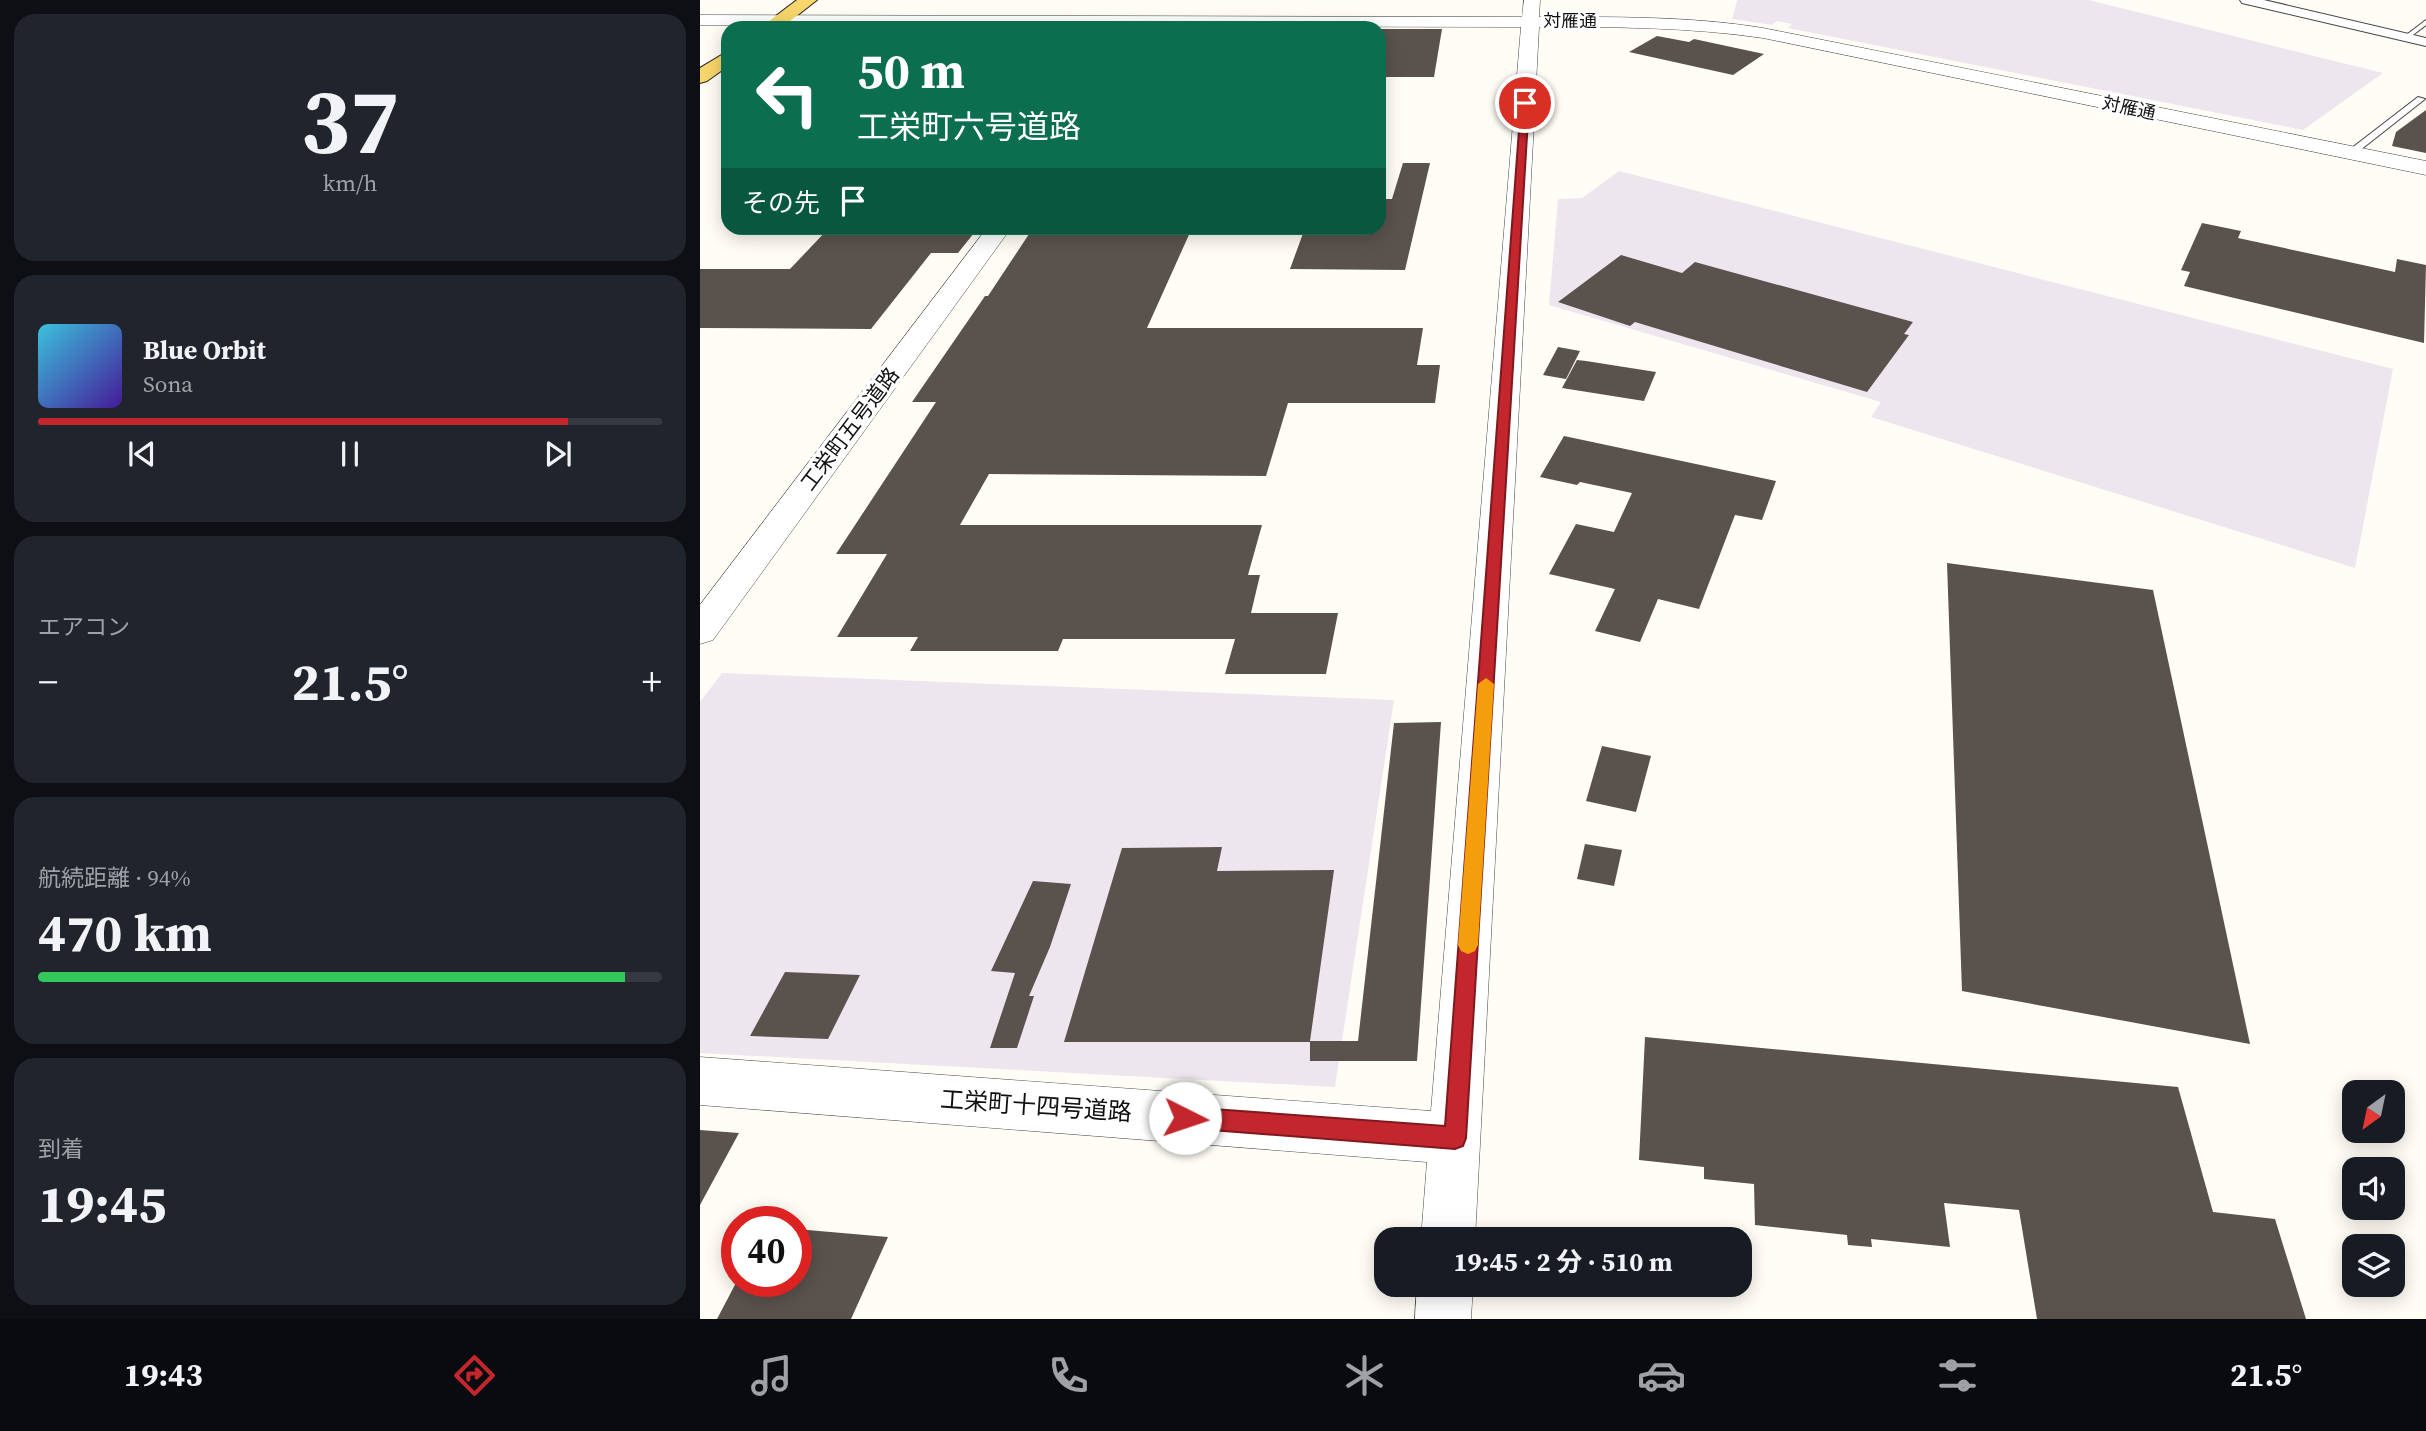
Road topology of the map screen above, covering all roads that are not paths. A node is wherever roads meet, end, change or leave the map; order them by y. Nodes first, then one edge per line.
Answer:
1 (808, 0) edge
2 (1168, 0) edge
3 (2247, 0) edge
4 (1531, 11) edge
5 (700, 20) edge
6 (721, 21) edge
7 (778, 21) edge
8 (1152, 21) edge
9 (1238, 21) edge
10 (2426, 22) edge
11 (2407, 37) junction
12 (2426, 42) edge
13 (721, 62) edge
14 (700, 77) edge
15 (2421, 99) dead end
16 (2351, 153) junction
17 (2426, 168) edge
18 (994, 235) edge
19 (700, 631) edge
20 (700, 1081) edge
21 (1455, 1138) junction
22 (1449, 1227) edge
23 (1444, 1297) edge
24 (1443, 1319) edge

1 - 7 main road
2 - 8 street
3 - 11 street
4 - 9 street, 対雁通
4 - 16 street, 対雁通
4 - 21 street
5 - 6 street, 対雁通
10 - 11 lane
11 - 12 street
13 - 14 main road
15 - 16 lane
16 - 17 street, 対雁通
18 - 19 street, 工栄町五号道路
20 - 21 street, 工栄町十四号道路
21 - 22 street
23 - 24 street

